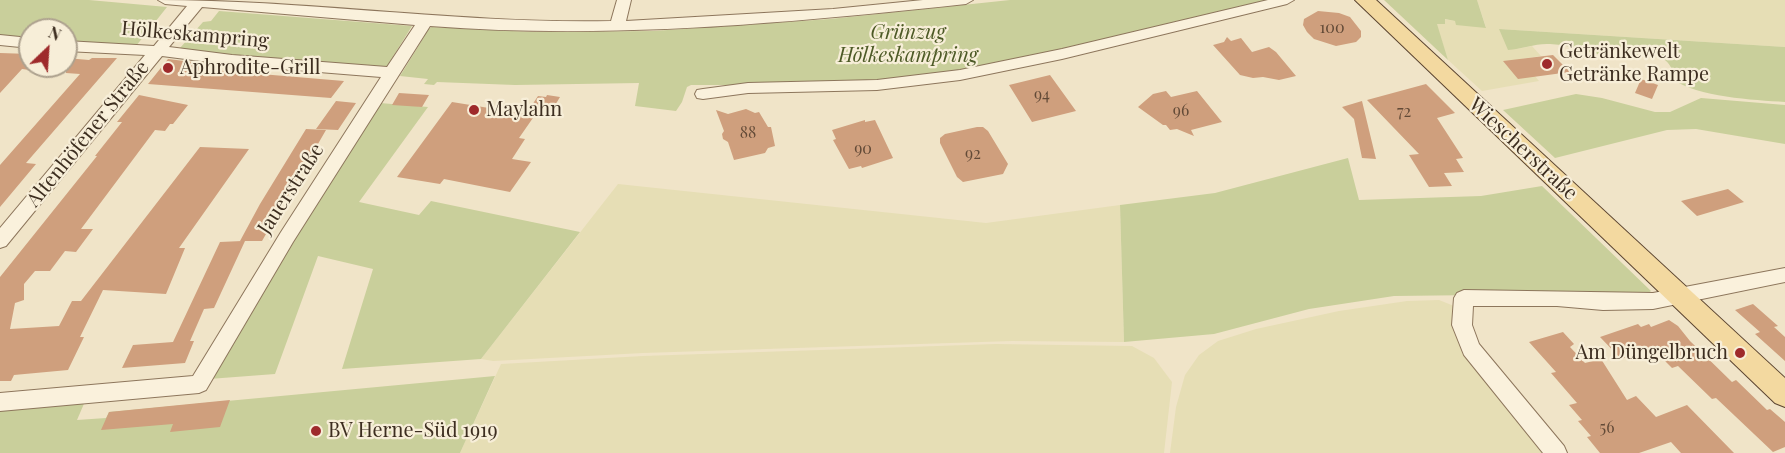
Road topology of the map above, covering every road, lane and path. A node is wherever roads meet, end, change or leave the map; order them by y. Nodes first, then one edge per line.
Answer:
1 (165, 0) edge
2 (624, 0) edge
3 (960, 0) edge
4 (1287, 0) edge
5 (1365, 0) edge
6 (199, 1) edge
7 (832, 7) edge
8 (425, 21) junction
9 (617, 26) junction
10 (0, 40) edge
11 (18, 42) edge
12 (78, 47) edge
13 (157, 51) junction
14 (389, 78) junction
15 (703, 94) dead end
16 (0, 241) edge
17 (1785, 275) edge
18 (1680, 297) junction
19 (1785, 395) edge
20 (0, 402) edge
21 (1556, 453) edge

1 - 6 street, Hölkeskampring
2 - 9 street
3 - 7 street, Hölkeskampring
4 - 15 street
5 - 18 main road, Wiescherstraße
6 - 8 street, Hölkeskampring
6 - 13 street, Altenhöfener Straße
7 - 9 street, Hölkeskampring
8 - 9 street, Hölkeskampring
8 - 14 street, Jauerstraße
10 - 11 street
12 - 13 street, Hölkeskampring
13 - 14 street, Hölkeskampring
13 - 16 street, Altenhöfener Straße
14 - 20 street, Jauerstraße
17 - 18 street
18 - 19 main road, Wiescherstraße
18 - 21 street

